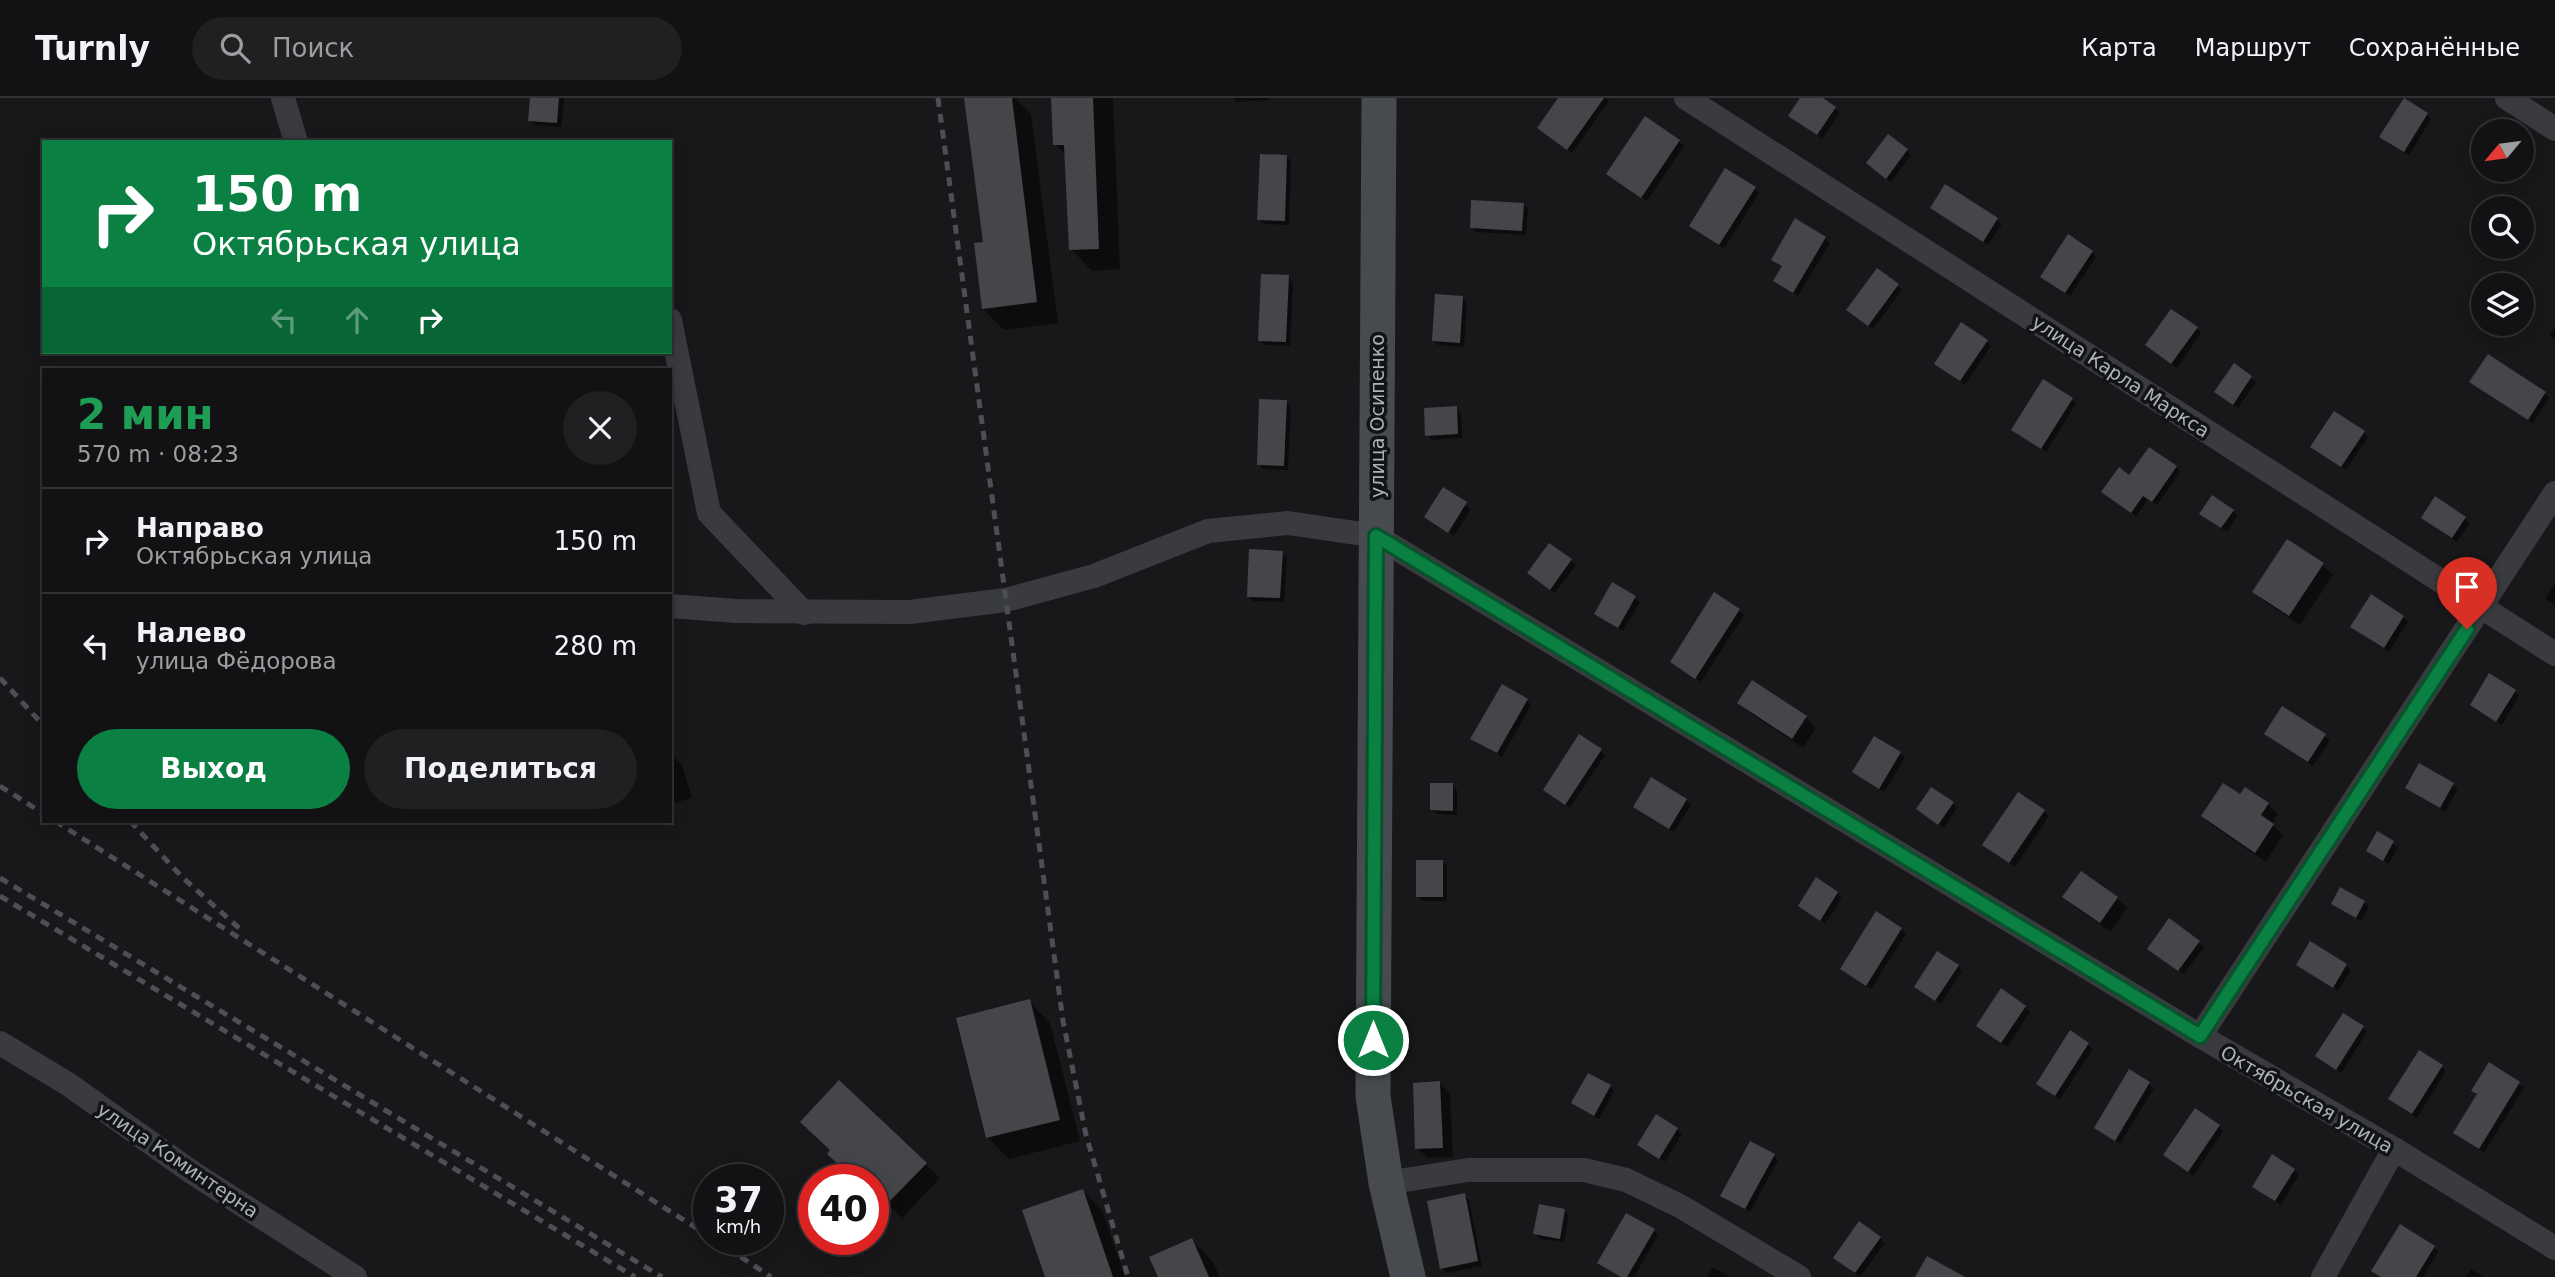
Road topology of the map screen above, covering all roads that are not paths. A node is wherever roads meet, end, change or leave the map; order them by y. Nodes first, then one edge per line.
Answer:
1 (283, 98) edge
2 (1379, 98) edge
3 (1686, 98) edge
4 (2507, 98) edge
5 (2555, 129) edge
6 (295, 140) edge
7 (672, 330) edge
8 (2555, 493) edge
9 (1376, 536) junction
10 (672, 606) edge
11 (2482, 607) junction
12 (804, 613) junction
13 (2555, 654) edge
14 (2200, 1036) junction
15 (0, 1043) edge
16 (2393, 1149) junction
17 (1386, 1183) junction
18 (2555, 1248) edge
19 (355, 1277) edge
20 (1408, 1277) edge
21 (1799, 1277) edge
22 (2323, 1277) edge

1 - 6 street
2 - 9 street, улица Осипенко
3 - 11 street, улица Карла Маркса
4 - 5 street
7 - 12 street
8 - 11 street
9 - 12 street
9 - 14 street, Октябрьская улица
9 - 17 street, улица Осипенко
10 - 12 street
11 - 13 street, улица Карла Маркса
11 - 14 street
14 - 16 street, Октябрьская улица
15 - 19 street, улица Коминтерна
16 - 18 street, Октябрьская улица
16 - 22 street
17 - 20 street, улица Осипенко
17 - 21 street

